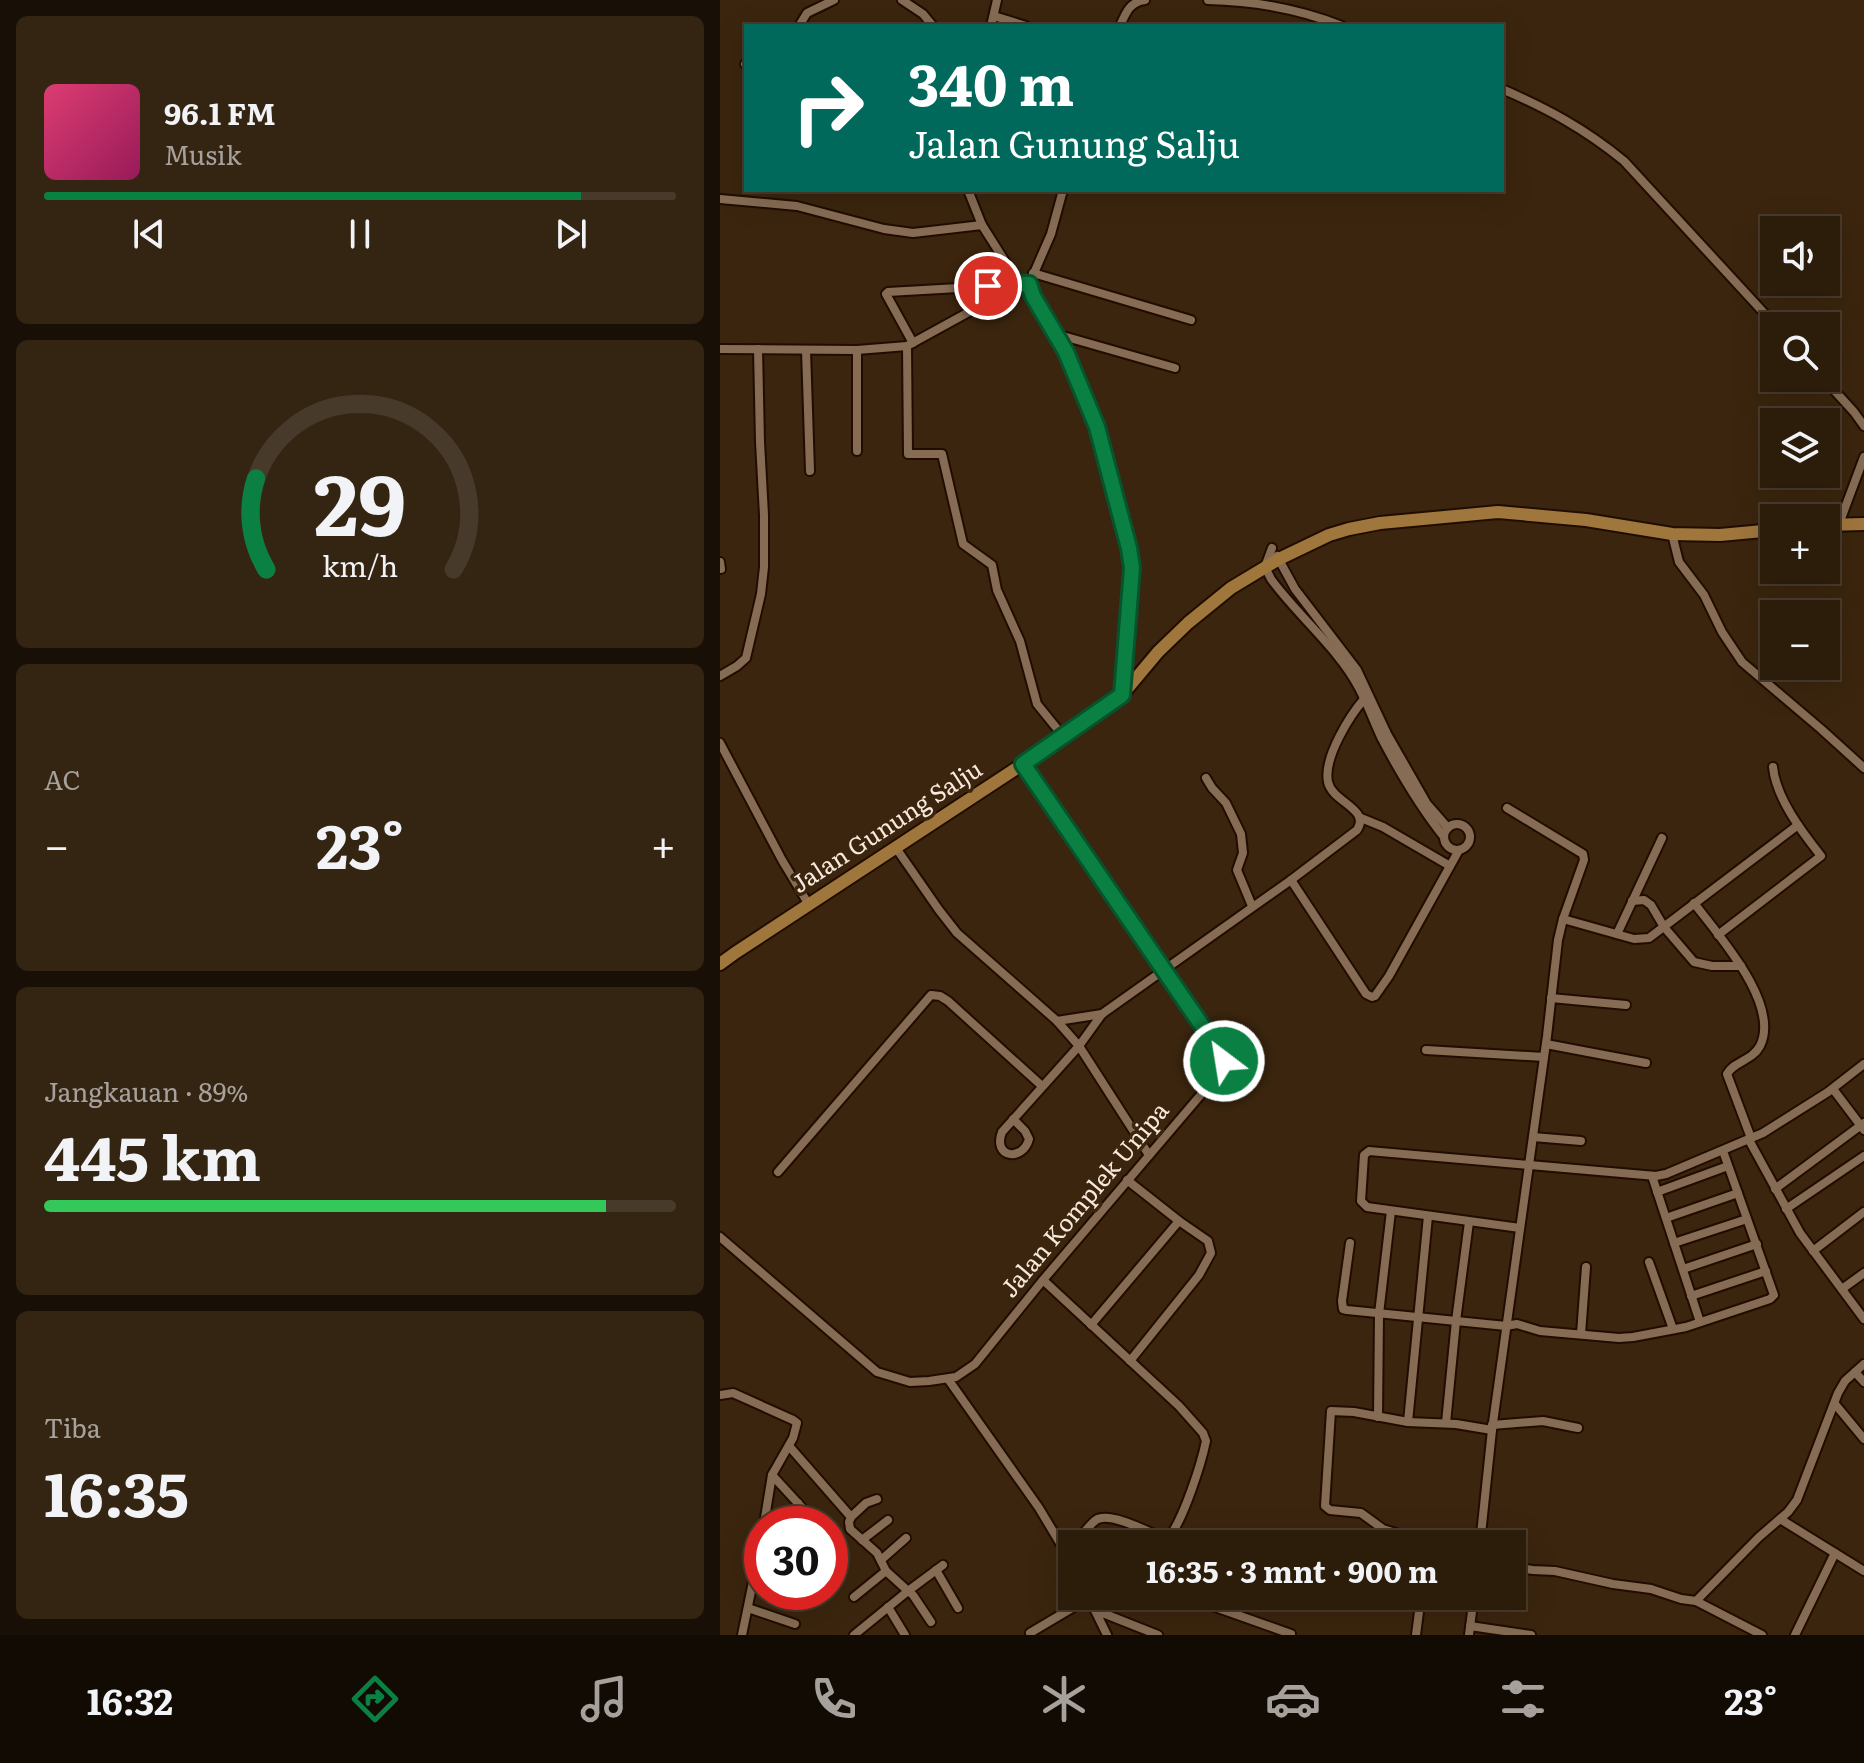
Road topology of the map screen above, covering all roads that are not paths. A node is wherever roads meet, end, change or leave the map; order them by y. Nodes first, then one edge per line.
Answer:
1 (834, 0) edge
2 (902, 0) edge
3 (997, 0) edge
4 (1145, 0) edge
5 (1208, 0) edge
6 (1122, 1) edge
7 (1128, 8) junction
8 (994, 16) junction
9 (800, 24) edge
10 (931, 24) edge
11 (992, 24) edge
12 (1020, 24) edge
13 (1121, 24) edge
14 (1337, 24) edge
15 (1504, 90) edge
16 (969, 192) edge
17 (1062, 192) edge
18 (720, 199) edge
19 (982, 225) junction
20 (1033, 273) junction
21 (1015, 284) junction
22 (1029, 284) junction
23 (1763, 312) edge
24 (1191, 320) dead end
25 (1056, 334) junction
26 (910, 345) junction
27 (720, 349) edge
28 (758, 349) junction
29 (806, 350) junction
30 (857, 350) junction
31 (1175, 368) dead end
32 (1836, 392) edge
33 (1864, 426) edge
34 (857, 451) dead end
35 (1864, 457) edge
36 (810, 471) dead end
37 (1840, 509) edge
38 (1840, 524) edge
39 (1864, 524) edge
40 (1760, 531) edge
41 (1672, 534) junction
42 (1279, 559) junction
43 (720, 562) edge
44 (1265, 567) junction
45 (721, 569) edge
46 (720, 676) edge
47 (1122, 695) junction
48 (1366, 697) junction
49 (1373, 712) junction
50 (1353, 716) junction
51 (1063, 736) junction
52 (720, 743) edge
53 (1023, 764) junction
54 (1773, 767) dead end
55 (1864, 768) edge
56 (1206, 778) dead end
57 (1507, 808) dead end
58 (1361, 818) junction
59 (1798, 825) junction
60 (1446, 832) junction
61 (1662, 838) dead end
62 (896, 848) junction
63 (1459, 850) junction
64 (1450, 866) junction
65 (1291, 880) junction
66 (1632, 901) junction
67 (1694, 903) junction
68 (809, 905) junction
69 (1252, 906) junction
70 (1563, 919) junction
71 (1664, 927) junction
72 (1617, 934) junction
73 (1718, 935) junction
74 (720, 964) edge
75 (1741, 966) junction
76 (1165, 970) junction
77 (1551, 998) junction
78 (1626, 1005) dead end
79 (1102, 1014) junction
80 (1057, 1021) junction
81 (1546, 1044) junction
82 (1079, 1046) junction
83 (1426, 1050) dead end
84 (1544, 1057) junction
85 (1646, 1063) dead end
86 (1864, 1064) edge
87 (1042, 1086) junction
88 (1833, 1089) junction
89 (1013, 1119) dead end
90 (1863, 1126) edge
91 (1533, 1137) junction
92 (1750, 1139) junction
93 (1581, 1141) dead end
94 (1723, 1151) junction
95 (1149, 1155) junction
96 (1864, 1156) edge
97 (1529, 1166) junction
98 (1728, 1166) junction
99 (778, 1172) dead end
100 (1652, 1176) junction
101 (1127, 1180) junction
102 (1775, 1189) junction
103 (1657, 1192) junction
104 (1738, 1193) junction
105 (1786, 1209) junction
106 (1391, 1211) junction
107 (1864, 1212) edge
108 (1428, 1216) junction
109 (1666, 1218) junction
110 (1747, 1219) junction
111 (1179, 1221) junction
112 (1469, 1222) junction
113 (1520, 1228) junction
114 (720, 1237) edge
115 (1350, 1243) dead end
116 (1674, 1243) junction
117 (1757, 1244) junction
118 (1813, 1251) junction
119 (1649, 1262) dead end
120 (1586, 1267) dead end
121 (1683, 1269) junction
122 (1766, 1271) junction
123 (1864, 1273) edge
124 (1043, 1280) junction
125 (1842, 1289) junction
126 (1691, 1296) junction
127 (1861, 1306) edge
128 (1379, 1314) junction
129 (1417, 1318) junction
130 (1864, 1319) edge
131 (1456, 1321) junction
132 (1700, 1322) junction
133 (1091, 1325) junction
134 (1506, 1326) junction
135 (1673, 1329) junction
136 (1581, 1334) junction
137 (1130, 1361) junction
138 (1864, 1364) edge
139 (1855, 1372) junction
140 (948, 1379) junction
141 (1864, 1382) edge
142 (720, 1395) edge
143 (1835, 1404) junction
144 (1378, 1417) junction
145 (1408, 1422) junction
146 (1446, 1423) junction
147 (1492, 1428) junction
148 (1578, 1428) dead end
149 (1864, 1439) edge
150 (789, 1446) junction
151 (772, 1475) junction
152 (877, 1499) dead end
153 (798, 1503) junction
154 (767, 1506) edge
155 (798, 1506) edge
156 (801, 1506) edge
157 (851, 1517) junction
158 (1780, 1519) junction
159 (888, 1520) dead end
160 (1087, 1530) edge
161 (1142, 1530) edge
162 (1173, 1530) edge
163 (1386, 1530) edge
164 (1481, 1530) edge
165 (1058, 1533) edge
166 (906, 1538) dead end
167 (862, 1540) junction
168 (1835, 1553) junction
169 (881, 1560) junction
170 (1526, 1569) edge
171 (886, 1571) junction
172 (1864, 1571) edge
173 (908, 1591) junction
174 (854, 1597) dead end
175 (1696, 1601) junction
176 (888, 1607) junction
177 (958, 1608) dead end
178 (748, 1610) edge
179 (754, 1610) edge
180 (1067, 1610) edge
181 (1095, 1610) joint
182 (1223, 1610) edge
183 (1419, 1610) edge
184 (1472, 1610) edge
185 (931, 1622) dead end
186 (795, 1624) dead end
187 (865, 1626) junction
188 (1470, 1631) edge
189 (1030, 1633) dead end
190 (1291, 1634) edge
191 (742, 1635) edge
192 (854, 1635) edge
193 (870, 1635) edge
194 (905, 1635) edge
195 (1107, 1635) edge
196 (1158, 1635) edge
197 (1416, 1635) edge
198 (1531, 1635) edge
199 (1762, 1635) edge
200 (1795, 1635) edge

1 - 9 street
2 - 10 street
3 - 8 street
4 - 7 street
5 - 14 street
6 - 7 street
7 - 13 street
8 - 11 street
8 - 12 street
15 - 23 street
16 - 19 street
17 - 20 street
18 - 19 street
19 - 21 street
20 - 22 street
20 - 24 street
21 - 22 street
21 - 26 street
21 - 26 street
22 - 25 street
25 - 31 street
25 - 47 street
26 - 30 street
26 - 51 street
27 - 28 street
28 - 29 street
28 - 46 street
29 - 30 street
29 - 36 street
30 - 34 street
32 - 33 street
35 - 37 street
38 - 39 main road
40 - 41 main road, Jalan Gunung Salju
41 - 42 main road, Jalan Gunung Salju
41 - 55 street
42 - 44 main road, Jalan Gunung Salju
42 - 48 street
43 - 45 street
44 - 47 main road, Jalan Gunung Salju
44 - 48 street
47 - 51 main road, Jalan Gunung Salju
48 - 49 street
48 - 50 street
49 - 50 street
49 - 60 street
50 - 58 street
51 - 53 main road, Jalan Gunung Salju
52 - 68 street
53 - 62 main road, Jalan Gunung Salju
53 - 76 street, Jalan Komplek Unipa
54 - 59 street
56 - 69 street
57 - 70 street
58 - 64 street
58 - 65 street
59 - 67 street
59 - 73 street
60 - 63 street
60 - 63 street
61 - 66 street
62 - 68 main road, Jalan Gunung Salju
62 - 80 street
63 - 64 street
64 - 65 street
65 - 69 street
66 - 71 street
66 - 72 street
67 - 71 street
67 - 73 street
68 - 74 main road, Jalan Gunung Salju
69 - 76 street
70 - 72 street
70 - 77 street
71 - 72 street
71 - 75 street
73 - 75 street
75 - 92 street
76 - 79 street
76 - 95 street, Jalan Komplek Unipa
77 - 78 street
77 - 81 street
79 - 80 street
79 - 82 street
80 - 82 street
81 - 84 street
81 - 85 street
82 - 87 street
82 - 95 street
83 - 84 street
84 - 91 street
86 - 88 street
87 - 89 street
87 - 99 street
88 - 90 street
88 - 92 street
90 - 102 street
91 - 93 street
91 - 97 street
92 - 94 street
92 - 102 street
94 - 98 street
94 - 100 street
95 - 101 street, Jalan Komplek Unipa
96 - 105 street
97 - 100 street
97 - 106 street
97 - 113 street
98 - 103 street
98 - 104 street
100 - 103 street
101 - 111 street
101 - 124 street, Jalan Komplek Unipa
102 - 105 street
103 - 109 street
104 - 109 street
104 - 110 street
105 - 118 street
106 - 108 street
106 - 128 street
107 - 118 street
108 - 112 street
108 - 129 street
109 - 116 street
110 - 116 street
110 - 117 street
111 - 133 street
111 - 137 street
112 - 113 street
112 - 131 street
113 - 134 street
114 - 140 street
115 - 128 street
116 - 121 street
117 - 121 street
117 - 122 street
118 - 125 street
119 - 135 street
120 - 136 street
121 - 126 street
122 - 126 street
122 - 132 street
123 - 125 street
124 - 133 street
124 - 140 street, Jalan Komplek Unipa
125 - 127 street
126 - 132 street
127 - 130 street
128 - 129 street
128 - 144 street
129 - 131 street
129 - 145 street
131 - 134 street
131 - 146 street
132 - 135 street
133 - 137 street
134 - 136 street
134 - 147 street
135 - 136 street
137 - 162 street
138 - 139 street
139 - 141 street
139 - 143 street
140 - 165 street
142 - 150 street
143 - 149 street
143 - 158 street
144 - 145 street
144 - 163 street
145 - 146 street
146 - 147 street
147 - 148 street
147 - 164 street
150 - 151 street
150 - 157 street
151 - 153 street
151 - 154 street
152 - 157 street
153 - 155 street
153 - 156 street
157 - 167 street
158 - 168 street
158 - 175 street
159 - 167 street
160 - 161 street
166 - 169 street
167 - 169 street
168 - 172 street
168 - 200 street
169 - 171 street
170 - 175 street
171 - 173 street
171 - 174 street
173 - 176 street
173 - 177 street
173 - 185 street
175 - 199 street
176 - 187 street
176 - 194 street
178 - 191 street
179 - 186 street
180 - 189 street
181 - 195 street
181 - 196 street
182 - 190 street
183 - 197 street
184 - 188 street
187 - 192 street
187 - 193 street
188 - 198 street

